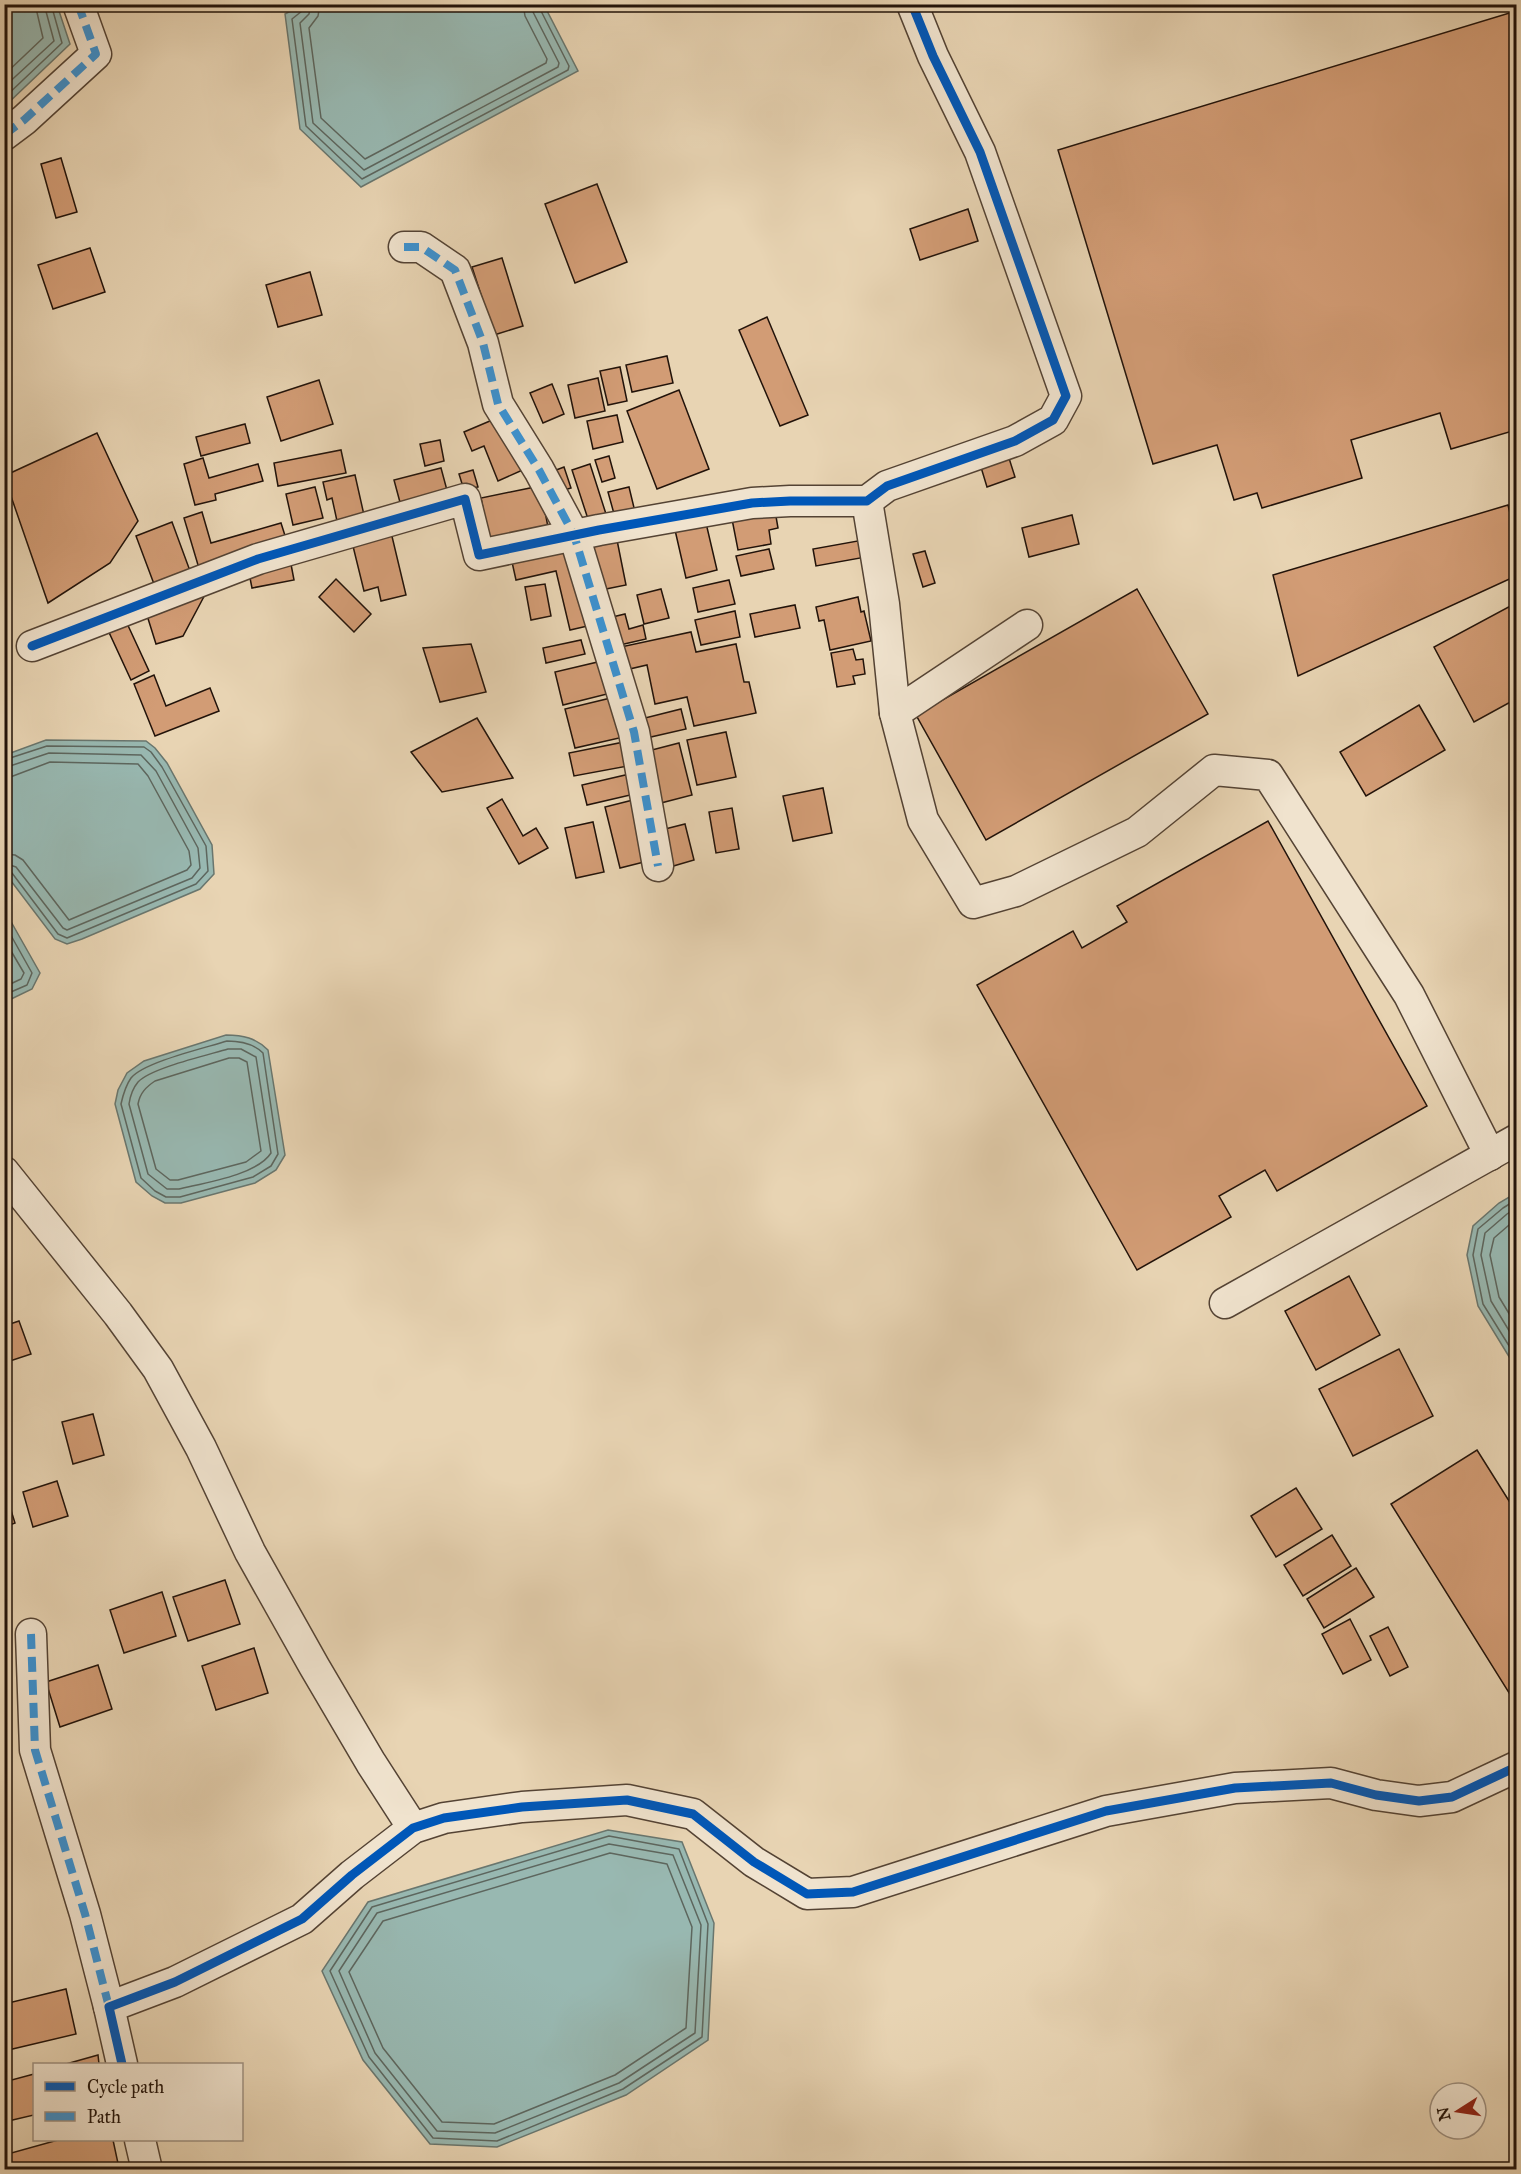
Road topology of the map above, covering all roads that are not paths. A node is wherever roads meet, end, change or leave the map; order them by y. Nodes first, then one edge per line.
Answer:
1 (78, 4) edge
2 (912, 4) edge
3 (4, 135) edge
4 (404, 247) dead end
5 (867, 501) junction
6 (574, 536) junction
7 (1027, 625) dead end
8 (32, 646) dead end
9 (895, 713) junction
10 (658, 866) dead end
11 (1516, 1140) edge
12 (1491, 1155) junction
13 (4, 1172) edge
14 (1225, 1303) dead end
15 (31, 1634) dead end
16 (1516, 1767) edge
17 (413, 1828) junction
18 (109, 2007) junction
19 (122, 2063) edge
20 (140, 2141) edge
21 (147, 2169) edge

1 - 3 street
2 - 5 street
4 - 6 street
5 - 6 street
5 - 9 street
6 - 8 street
6 - 10 street
7 - 9 street
9 - 12 street
11 - 12 street
12 - 14 street
13 - 17 street
15 - 18 street
16 - 17 street
17 - 18 street
18 - 19 street
20 - 21 street

